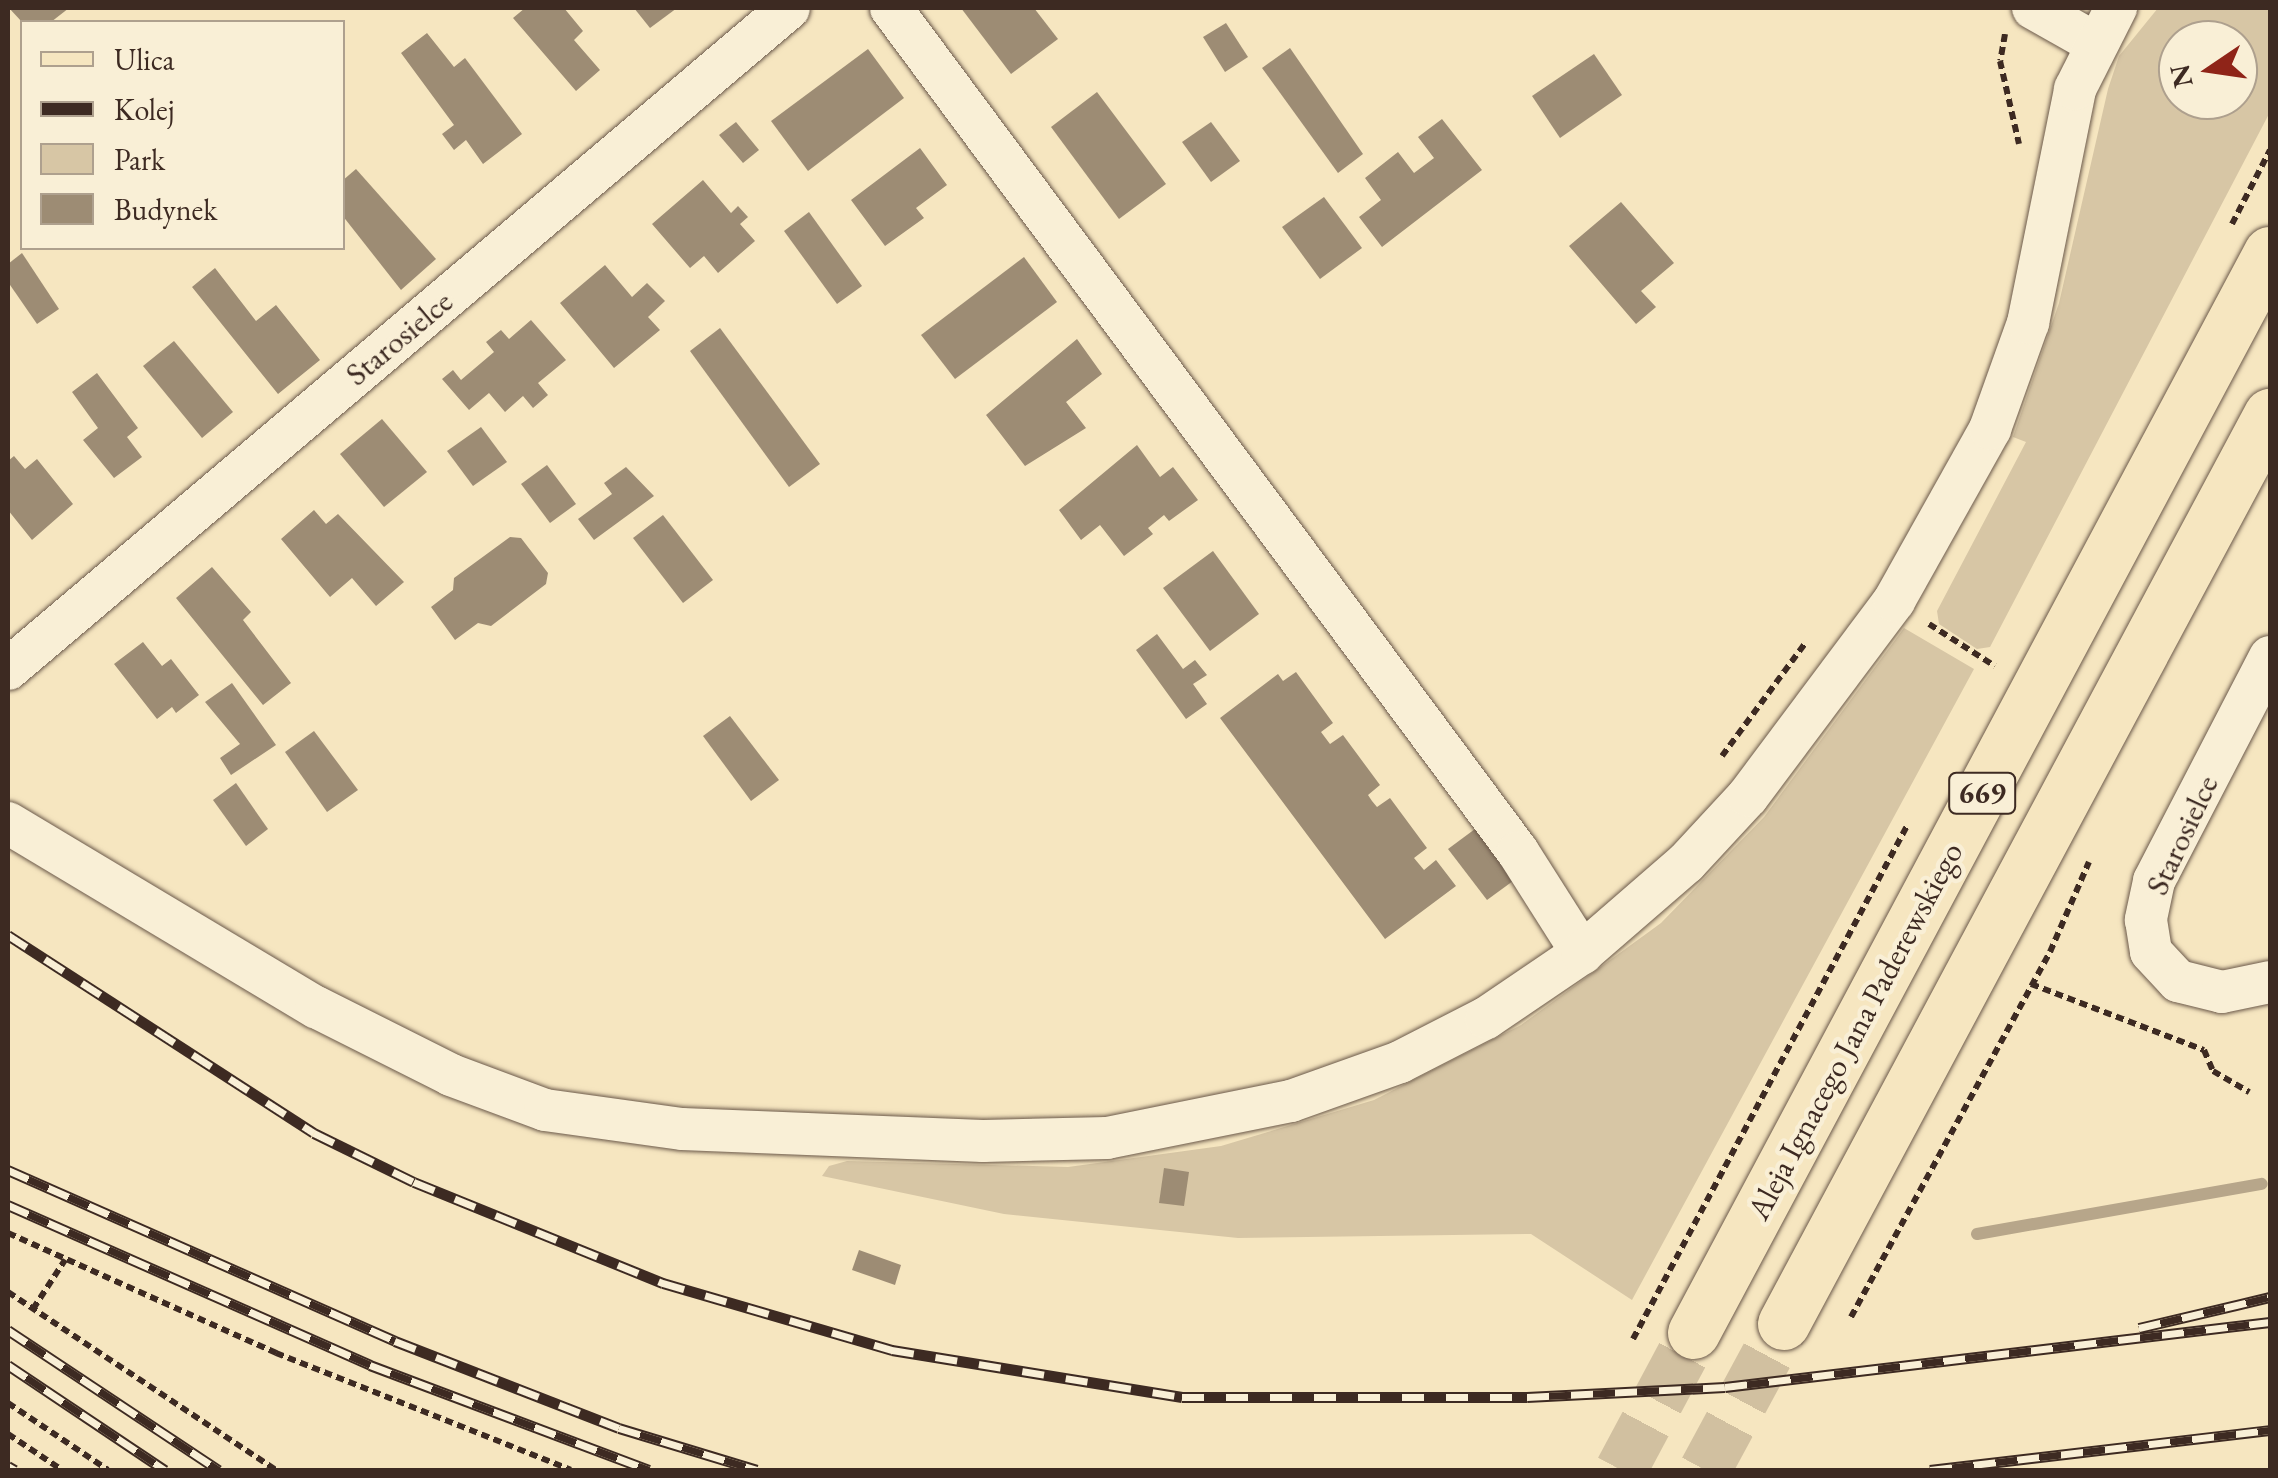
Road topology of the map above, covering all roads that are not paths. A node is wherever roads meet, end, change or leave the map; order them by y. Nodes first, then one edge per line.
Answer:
1 (790, 8) edge
2 (891, 8) edge
3 (2023, 13) edge
4 (2105, 25) edge
5 (2270, 254) edge
6 (2270, 416) edge
7 (2270, 657) edge
8 (8, 669) edge
9 (8, 823) edge
10 (1582, 953) junction
11 (2270, 982) edge
12 (1784, 1324) tunnel mouth
13 (1694, 1333) tunnel mouth

1 - 8 street, Starosielce
2 - 10 street
3 - 4 street
4 - 10 street
5 - 13 main road, Aleja Ignacego Jana Paderewskiego / 669
6 - 12 main road, 669
7 - 11 street, Starosielce
9 - 10 street

